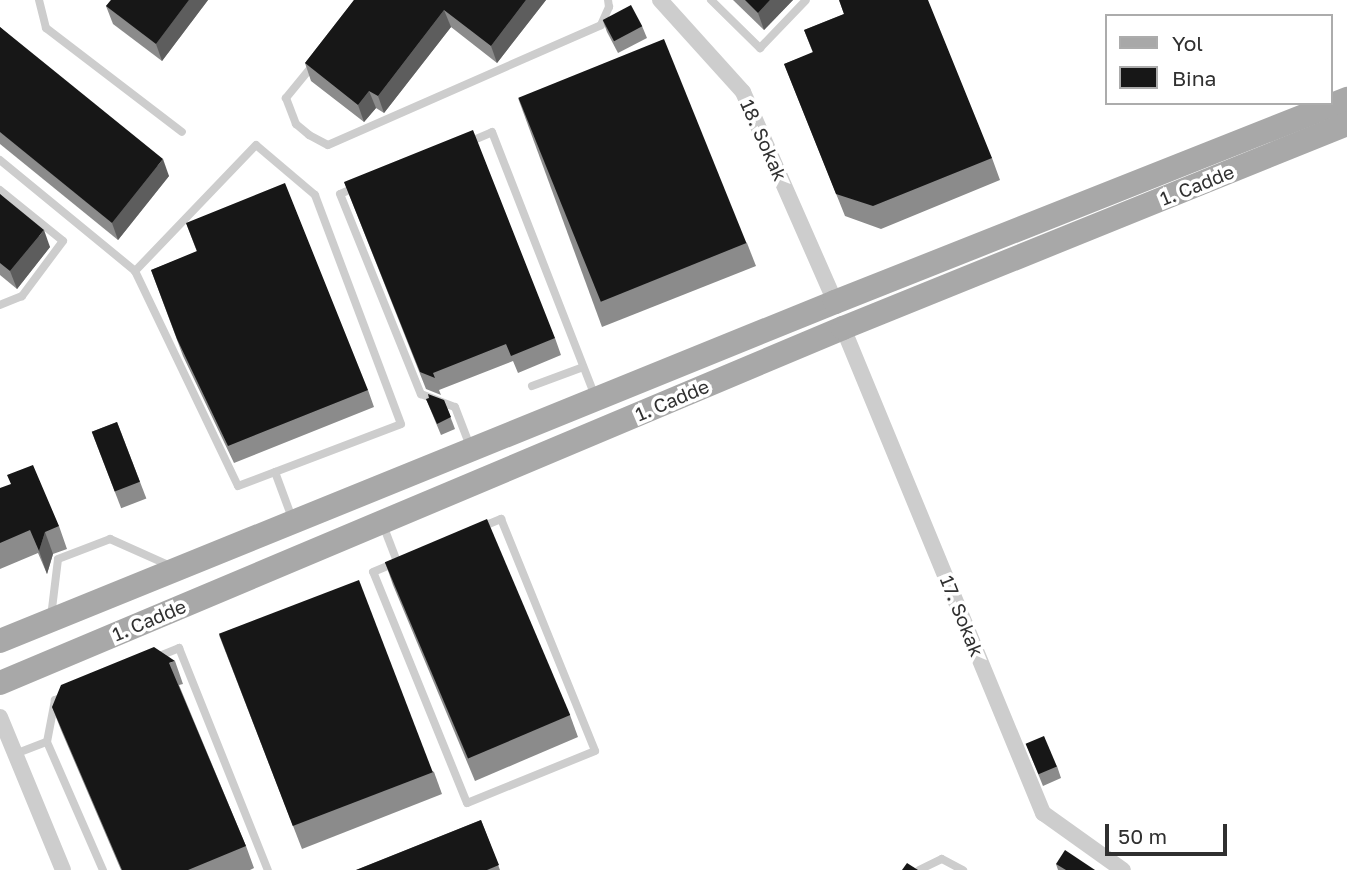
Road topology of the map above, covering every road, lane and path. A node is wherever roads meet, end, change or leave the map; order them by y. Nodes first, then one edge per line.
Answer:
1 (40, 0) edge
2 (608, 0) edge
3 (660, 0) edge
4 (711, 0) edge
5 (806, 0) edge
6 (318, 59) edge
7 (1332, 105) edge
8 (1343, 130) edge
9 (182, 132) dead end
10 (454, 148) edge
11 (0, 160) edge
12 (365, 184) edge
13 (0, 190) edge
14 (135, 271) junction
15 (835, 302) junction
16 (0, 305) edge
17 (843, 328) junction
18 (583, 367) junction
19 (532, 386) dead end
20 (596, 399) junction
21 (472, 450) junction
22 (275, 472) junction
23 (382, 522) junction
24 (294, 523) junction
25 (397, 562) junction
26 (178, 571) junction
27 (50, 622) junction
28 (0, 641) edge
29 (142, 663) edge
30 (0, 683) edge
31 (80, 690) edge
32 (0, 717) edge
33 (47, 742) junction
34 (15, 754) junction
35 (64, 870) edge
36 (103, 870) edge
37 (268, 870) edge
38 (919, 870) edge
39 (963, 870) edge
40 (1123, 870) edge

1 - 9 lane
2 - 6 lane
3 - 15 street, 18. Sokak
4 - 5 lane
7 - 15 main road, 1. Cadde
8 - 17 main road, 1. Cadde
10 - 18 lane
11 - 14 lane
12 - 21 lane
13 - 16 lane
14 - 22 lane
14 - 22 lane
15 - 20 main road, 1. Cadde
17 - 23 main road, 1. Cadde
17 - 40 street, 17. Sokak
18 - 19 lane
18 - 20 lane
20 - 21 main road, 1. Cadde
21 - 24 main road, 1. Cadde
22 - 24 lane
23 - 25 lane
23 - 30 main road, 1. Cadde
24 - 26 main road, 1. Cadde
25 - 25 lane
26 - 27 main road, 1. Cadde
26 - 27 lane
27 - 28 main road, 1. Cadde
29 - 37 lane
31 - 33 lane
32 - 34 street
33 - 34 lane
33 - 36 lane
34 - 35 street
38 - 39 lane

